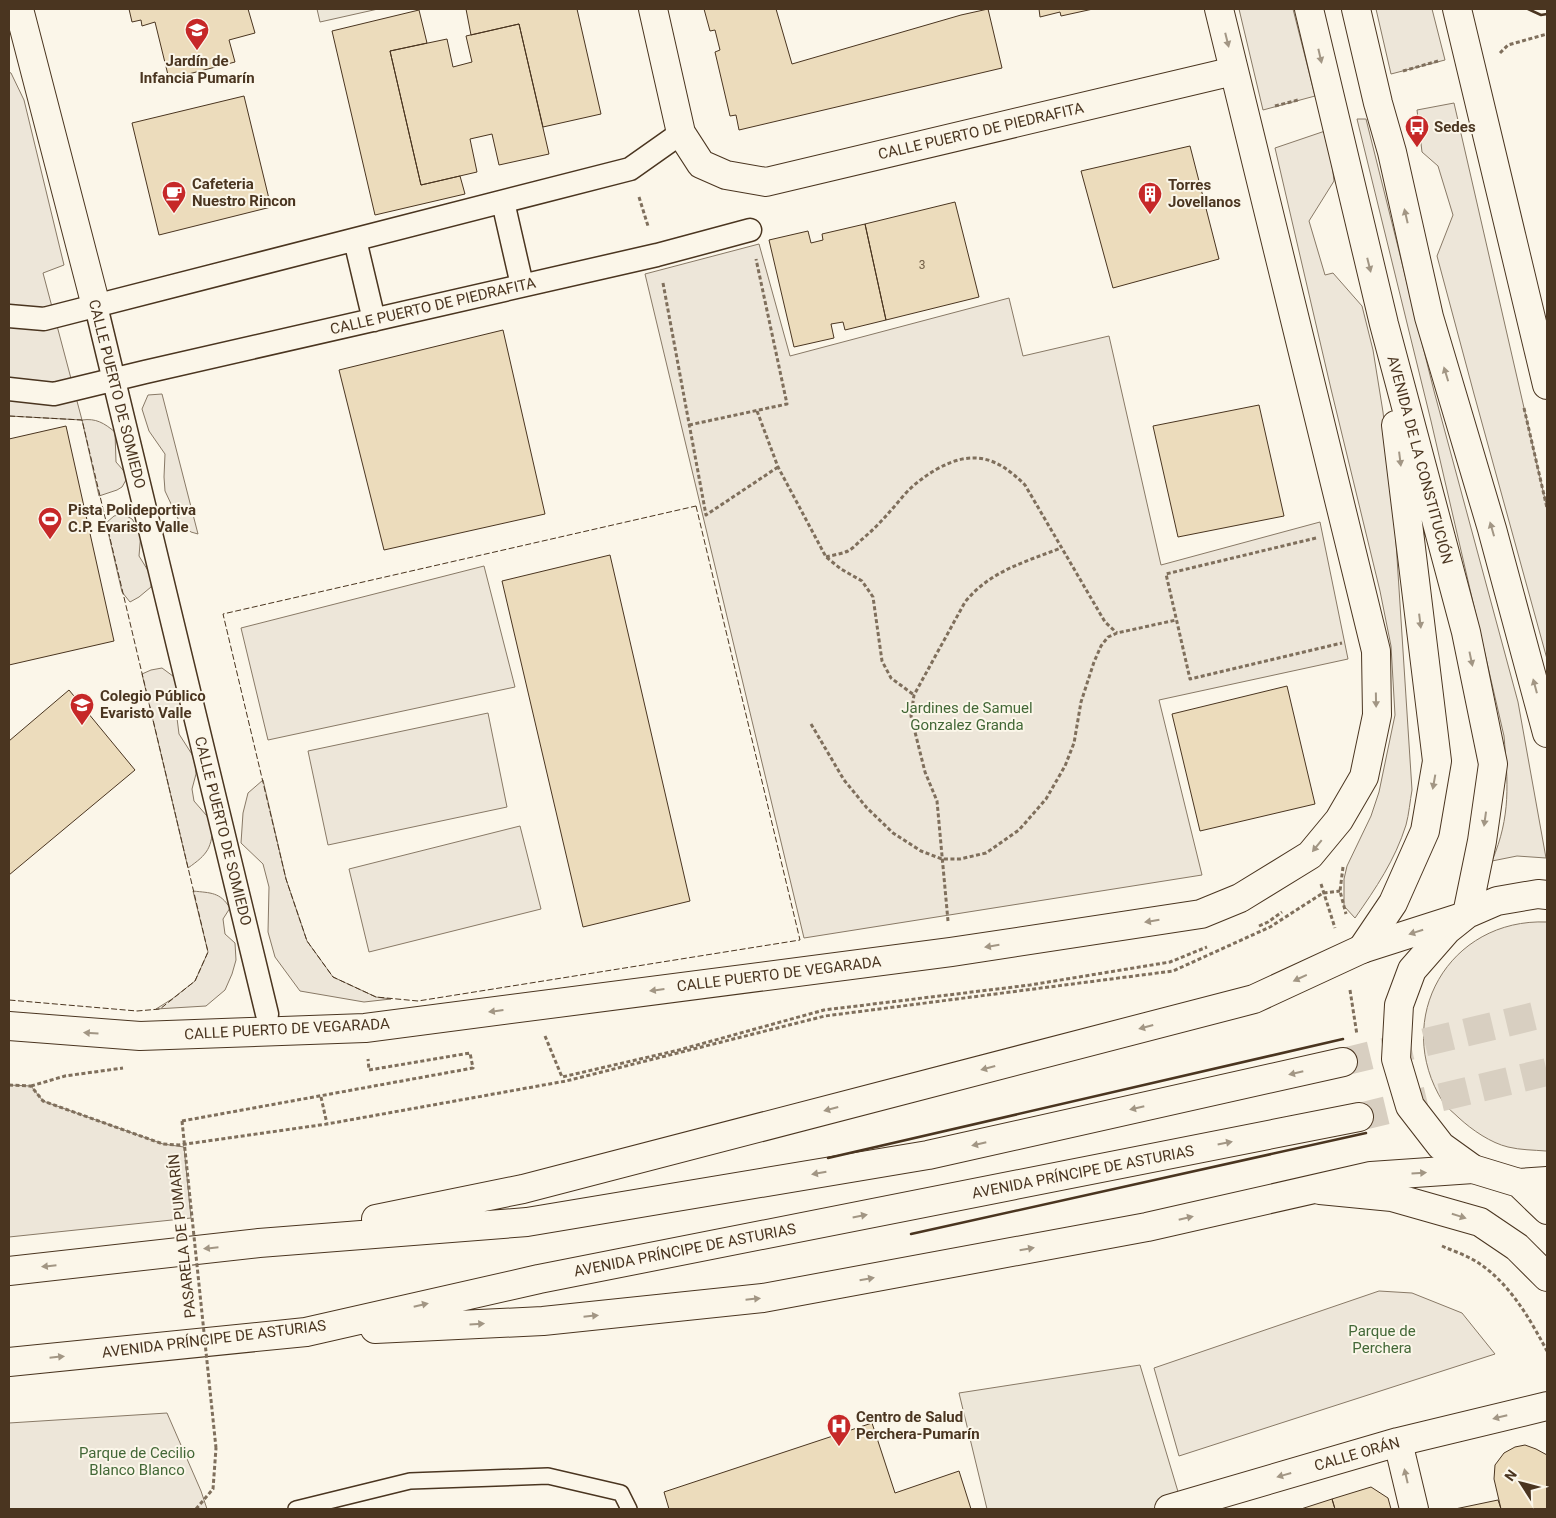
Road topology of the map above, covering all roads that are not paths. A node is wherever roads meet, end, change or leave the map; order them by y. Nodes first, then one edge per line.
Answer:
1 (19, 9) edge
2 (653, 9) edge
3 (1219, 9) edge
4 (1309, 9) edge
5 (1356, 9) edge
6 (1457, 9) edge
7 (1234, 71) junction
8 (681, 133) junction
9 (503, 202) junction
10 (750, 230) road end
11 (355, 240) junction
12 (522, 286) junction
13 (96, 306) junction
14 (9, 316) edge
15 (374, 320) junction
16 (1384, 324) junction
17 (114, 378) junction
18 (1547, 385) edge
19 (9, 389) edge
20 (1547, 733) edge
21 (1547, 895) edge
22 (1464, 915) junction
23 (1353, 953) junction
24 (267, 1014) dead end
25 (9, 1026) edge
26 (1343, 1062) tunnel mouth
27 (1359, 1117) tunnel mouth
28 (1474, 1169) junction
29 (1547, 1181) edge
30 (1519, 1183) junction
31 (1312, 1189) junction
32 (1547, 1210) edge
33 (259, 1243) junction
34 (9, 1270) edge
35 (1547, 1277) edge
36 (306, 1332) junction
37 (9, 1362) edge
38 (1547, 1406) edge
39 (1398, 1442) junction
40 (1186, 1507) edge
41 (296, 1509) edge
42 (629, 1509) edge
43 (1414, 1509) edge

1 - 13 main road, CALLE PUERTO DE SOMIEDO
2 - 8 main road
3 -> 7 main road
4 -> 16 main road, AVENIDA DE LA CONSTITUCIÓN
20 -> 5 main road
6 - 18 main road
7 - 8 main road, CALLE PUERTO DE PIEDRAFITA
7 -> 25 main road, CALLE PUERTO DE VEGARADA
8 - 9 street
9 - 11 street
9 - 12 street
10 - 12 street, CALLE PUERTO DE PIEDRAFITA
11 - 13 street
11 - 15 street
12 - 15 street, CALLE PUERTO DE PIEDRAFITA
13 - 14 street
13 - 17 street, CALLE PUERTO DE SOMIEDO
15 - 17 street, CALLE PUERTO DE PIEDRAFITA
16 -> 22 main road, AVENIDA DE LA CONSTITUCIÓN
16 -> 23 main road
17 - 19 street, CALLE PUERTO DE PIEDRAFITA
17 - 24 street, CALLE PUERTO DE SOMIEDO
21 - 22 main road
22 -> 23 main road
22 - 28 main road
23 -> 33 main road
26 -> 33 main road
36 -> 27 main road, AVENIDA PRÍNCIPE DE ASTURIAS
28 - 30 main road
31 -> 28 main road
29 - 30 main road
30 - 32 main road
31 -> 35 main road
36 -> 31 main road
33 -> 34 main road
37 -> 36 main road, AVENIDA PRÍNCIPE DE ASTURIAS
38 -> 39 main road, CALLE ORÁN
39 -> 40 main road, CALLE ORÁN
43 -> 39 main road
41 - 42 lane

